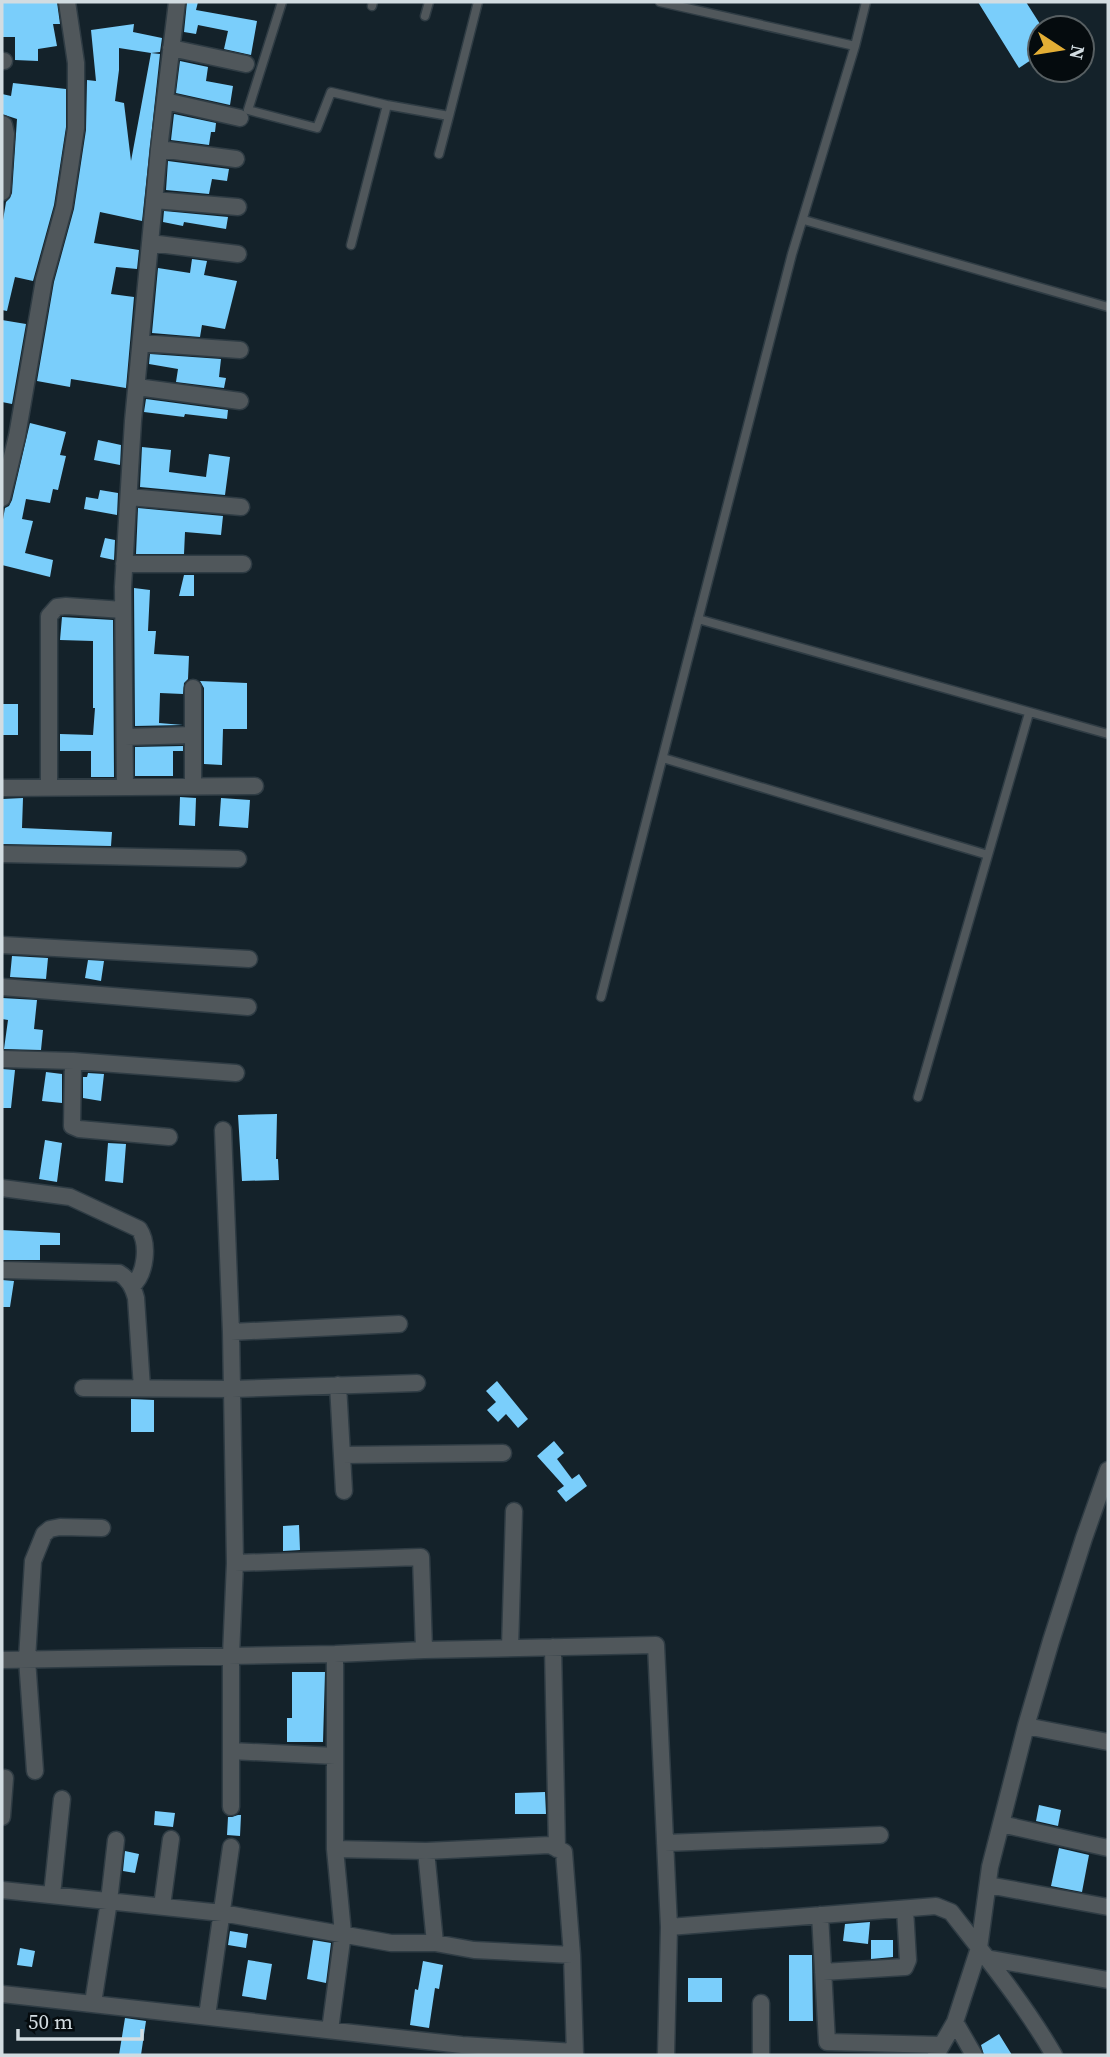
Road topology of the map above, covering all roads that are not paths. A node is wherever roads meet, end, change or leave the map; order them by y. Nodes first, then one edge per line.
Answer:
1 (67, 2) edge
2 (177, 2) edge
3 (282, 2) edge
4 (429, 2) edge
5 (478, 2) edge
6 (660, 2) edge
7 (866, 2) edge
8 (425, 16) dead end
9 (855, 47) junction
10 (171, 48) junction
11 (246, 64) dead end
12 (166, 102) junction
13 (387, 105) junction
14 (449, 116) junction
15 (240, 118) dead end
16 (2, 124) edge
17 (159, 149) junction
18 (439, 154) dead end
19 (236, 159) dead end
20 (2, 192) edge
21 (154, 200) junction
22 (238, 207) dead end
23 (804, 220) junction
24 (150, 243) junction
25 (351, 245) dead end
26 (238, 254) dead end
27 (1108, 307) edge
28 (141, 343) junction
29 (240, 350) dead end
30 (137, 387) junction
31 (240, 401) dead end
32 (2, 498) edge
33 (129, 498) junction
34 (241, 508) dead end
35 (124, 564) junction
36 (243, 564) dead end
37 (123, 610) junction
38 (698, 619) junction
39 (193, 688) dead end
40 (1029, 713) junction
41 (1108, 734) edge
42 (193, 735) junction
43 (125, 737) junction
44 (663, 758) junction
45 (193, 786) junction
46 (255, 786) dead end
47 (49, 787) junction
48 (125, 787) junction
49 (2, 788) edge
50 (2, 854) edge
51 (988, 855) junction
52 (238, 859) dead end
53 (2, 945) edge
54 (249, 959) dead end
55 (2, 987) edge
56 (601, 997) dead end
57 (248, 1007) dead end
58 (2, 1059) edge
59 (72, 1062) junction
60 (236, 1073) dead end
61 (918, 1097) dead end
62 (223, 1130) dead end
63 (169, 1137) dead end
64 (2, 1188) edge
65 (2, 1270) edge
66 (132, 1286) junction
67 (399, 1324) dead end
68 (231, 1332) junction
69 (417, 1383) dead end
70 (338, 1385) junction
71 (83, 1388) dead end
72 (142, 1388) junction
73 (232, 1389) junction
74 (503, 1453) dead end
75 (342, 1455) junction
76 (1108, 1470) edge
77 (344, 1490) dead end
78 (514, 1511) dead end
79 (102, 1528) dead end
80 (235, 1563) junction
81 (553, 1647) junction
82 (510, 1648) junction
83 (424, 1650) junction
84 (335, 1654) junction
85 (231, 1655) junction
86 (27, 1659) junction
87 (2, 1660) edge
88 (1026, 1727) junction
89 (1108, 1741) edge
90 (231, 1751) junction
91 (335, 1756) junction
92 (35, 1771) dead end
93 (5, 1778) dead end
94 (62, 1799) dead end
95 (231, 1807) dead end
96 (2, 1817) edge
97 (1001, 1824) junction
98 (880, 1835) dead end
99 (171, 1839) dead end
100 (116, 1840) dead end
101 (665, 1843) junction
102 (231, 1847) dead end
103 (1108, 1848) edge
104 (335, 1849) junction
105 (557, 1849) junction
106 (426, 1851) junction
107 (988, 1885) junction
108 (2, 1890) edge
109 (51, 1895) junction
110 (109, 1901) junction
111 (162, 1906) junction
112 (1108, 1907) edge
113 (905, 1909) junction
114 (222, 1913) junction
115 (820, 1916) junction
116 (669, 1927) junction
117 (343, 1933) junction
118 (435, 1943) junction
119 (982, 1953) junction
120 (572, 1955) junction
121 (823, 1972) junction
122 (1108, 1980) edge
123 (2, 1994) edge
124 (93, 2003) junction
125 (761, 2003) dead end
126 (207, 2016) junction
127 (955, 2022) junction
128 (330, 2030) junction
129 (939, 2050) edge
130 (575, 2054) edge
131 (666, 2055) edge
132 (761, 2055) edge
133 (974, 2055) edge
134 (1055, 2055) edge

1 - 32 street
2 - 10 street
3 - 13 lane
4 - 8 lane
5 - 14 lane
6 - 9 lane
7 - 9 lane
9 - 23 lane
10 - 11 street
10 - 12 street
12 - 15 street
12 - 17 street
13 - 14 lane
13 - 25 lane
14 - 18 lane
16 - 20 street
17 - 19 street
17 - 21 street
21 - 22 street
21 - 24 street
23 - 27 lane
23 - 38 lane
24 - 26 street
24 - 28 street
28 - 29 street
28 - 30 street
30 - 31 street
30 - 33 street
33 - 34 street
33 - 35 street
35 - 36 street
35 - 37 street
37 - 43 street
37 - 47 street
38 - 40 lane
38 - 44 lane
39 - 42 street
40 - 41 lane
40 - 51 lane
42 - 43 street
42 - 45 street
43 - 48 street
44 - 51 lane
44 - 56 lane
45 - 46 street
45 - 48 street
47 - 48 street
47 - 49 street
50 - 52 street
51 - 61 lane
53 - 54 street
55 - 57 street
58 - 59 street
59 - 60 street
59 - 63 street
62 - 68 street
64 - 66 street
65 - 66 street
66 - 72 street
67 - 68 street
68 - 73 street
69 - 70 street
70 - 73 street
70 - 75 street
71 - 72 street
72 - 73 street
73 - 80 street
74 - 75 street
75 - 77 street
76 - 88 street
78 - 82 street
79 - 86 street
80 - 83 street
80 - 85 street
81 - 82 street
81 - 101 street
81 - 105 street
82 - 83 street
83 - 84 street
84 - 85 street
84 - 91 street
85 - 86 street
85 - 90 street
86 - 87 street
86 - 92 street
88 - 89 street
88 - 97 street
90 - 91 street
90 - 95 street
91 - 104 street
93 - 96 street
94 - 109 street
97 - 103 street
97 - 107 street
98 - 101 street
99 - 111 street
100 - 110 street
101 - 116 street
102 - 114 street
104 - 106 street
104 - 117 street
105 - 106 street
105 - 120 street
106 - 118 street
107 - 112 street
107 - 119 street
108 - 109 street
109 - 110 street
110 - 111 street
110 - 124 street
111 - 114 street
113 - 115 street
113 - 119 street
113 - 121 street
114 - 117 street
114 - 126 street
115 - 116 street
115 - 121 street
116 - 131 street
117 - 118 street
117 - 128 street
118 - 120 street
119 - 122 street
119 - 127 street
119 - 134 street
120 - 130 street
121 - 129 street
123 - 124 street
124 - 126 street
125 - 132 street
126 - 128 street
127 - 129 street
127 - 133 street
128 - 130 street

